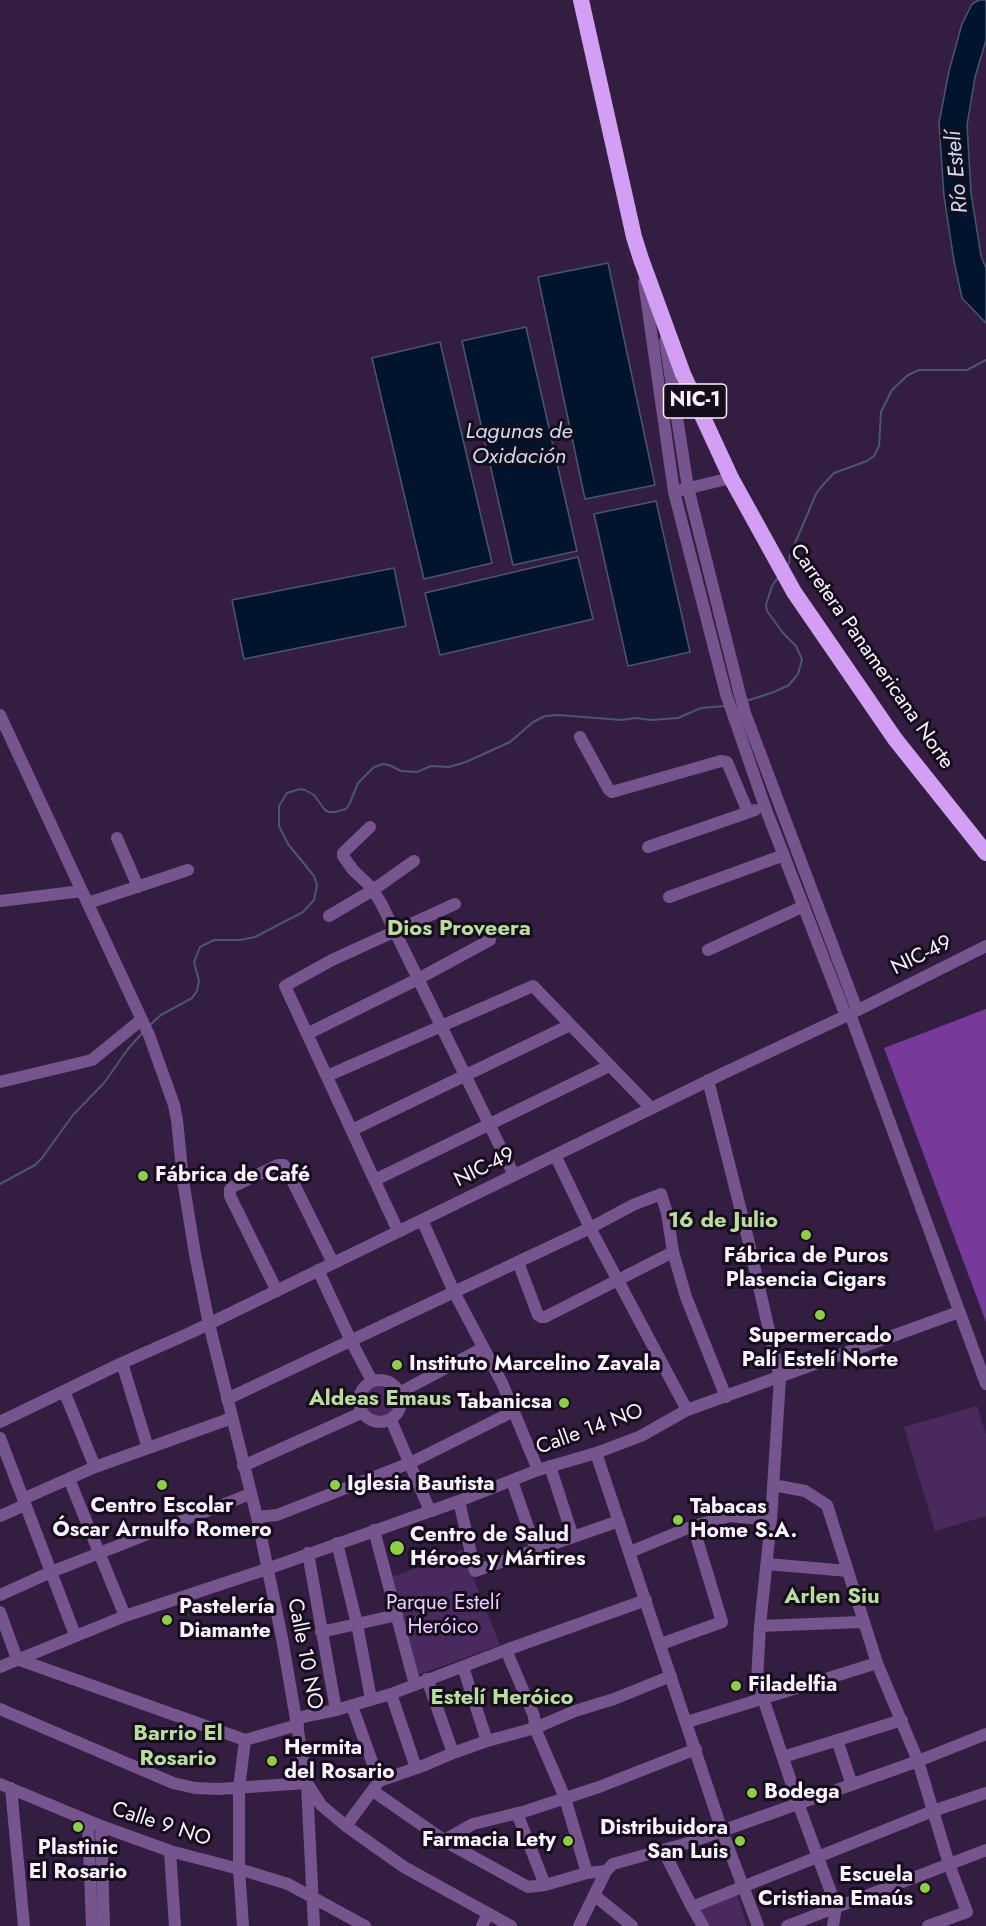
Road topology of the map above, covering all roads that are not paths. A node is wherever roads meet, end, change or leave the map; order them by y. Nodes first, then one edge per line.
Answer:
1 (581, 0) edge
2 (641, 259) junction
3 (662, 318) junction
4 (730, 478) junction
5 (688, 488) junction
6 (674, 492) junction
7 (0, 715) edge
8 (739, 715) junction
9 (580, 737) dead end
10 (779, 803) junction
11 (765, 807) junction
12 (748, 812) junction
13 (370, 827) dead end
14 (117, 838) dead end
15 (648, 847) dead end
16 (986, 853) edge
17 (784, 855) junction
18 (414, 861) dead end
19 (188, 870) dead end
20 (138, 887) junction
21 (374, 890) junction
22 (82, 891) junction
23 (669, 897) dead end
24 (0, 901) edge
25 (88, 903) junction
26 (455, 904) dead end
27 (804, 906) junction
28 (329, 916) dead end
29 (395, 930) junction
30 (490, 940) dead end
31 (986, 946) edge
32 (708, 951) dead end
33 (418, 979) junction
34 (851, 1013) junction
35 (570, 1025) junction
36 (145, 1026) junction
37 (441, 1026) junction
38 (308, 1034) junction
39 (609, 1066) junction
40 (465, 1075) junction
41 (327, 1076) junction
42 (708, 1080) junction
43 (0, 1082) edge
44 (651, 1108) junction
45 (489, 1124) junction
46 (351, 1130) junction
47 (555, 1155) junction
48 (514, 1175) junction
49 (375, 1180) junction
50 (422, 1220) junction
51 (591, 1228) junction
52 (398, 1231) junction
53 (673, 1252) junction
54 (518, 1262) junction
55 (333, 1263) junction
56 (318, 1270) junction
57 (618, 1280) junction
58 (277, 1291) junction
59 (454, 1292) junction
60 (959, 1312) junction
61 (209, 1323) junction
62 (351, 1341) junction
63 (483, 1348) junction
64 (122, 1363) junction
65 (780, 1378) junction
66 (372, 1381) junction
67 (986, 1384) edge
68 (64, 1390) junction
69 (399, 1393) junction
70 (726, 1397) junction
71 (227, 1399) junction
72 (687, 1410) junction
73 (514, 1411) junction
74 (361, 1413) junction
75 (232, 1418) junction
76 (391, 1420) junction
77 (0, 1422) edge
78 (0, 1438) edge
79 (148, 1448) junction
80 (596, 1453) junction
81 (410, 1463) junction
82 (243, 1466) junction
83 (95, 1467) junction
84 (544, 1468) junction
85 (69, 1479) junction
86 (512, 1480) junction
87 (774, 1485) junction
88 (250, 1494) junction
89 (459, 1501) junction
90 (24, 1502) junction
91 (430, 1511) junction
92 (0, 1516) edge
93 (257, 1517) junction
94 (771, 1520) junction
95 (620, 1521) junction
96 (693, 1526) junction
97 (374, 1530) junction
98 (573, 1537) junction
99 (337, 1543) junction
100 (536, 1550) junction
101 (630, 1552) junction
102 (100, 1553) junction
103 (308, 1554) junction
104 (767, 1564) junction
105 (267, 1569) junction
106 (848, 1571) junction
107 (51, 1572) junction
108 (0, 1595) edge
109 (646, 1600) junction
110 (0, 1612) edge
111 (397, 1615) junction
112 (125, 1616) junction
113 (862, 1622) junction
114 (357, 1624) junction
115 (760, 1626) junction
116 (321, 1632) junction
117 (75, 1635) junction
118 (660, 1644) junction
119 (506, 1650) junction
120 (17, 1659) junction
121 (877, 1663) junction
122 (463, 1666) junction
123 (0, 1667) edge
124 (671, 1676) junction
125 (421, 1682) junction
126 (391, 1694) junction
127 (763, 1697) junction
128 (371, 1699) junction
129 (352, 1706) junction
130 (0, 1709) edge
131 (336, 1710) junction
132 (902, 1720) junction
133 (297, 1722) junction
134 (687, 1722) junction
135 (535, 1728) junction
136 (986, 1734) edge
137 (245, 1740) junction
138 (837, 1740) junction
139 (487, 1741) junction
140 (696, 1749) junction
141 (453, 1753) junction
142 (783, 1756) junction
143 (918, 1761) junction
144 (416, 1768) junction
145 (307, 1783) junction
146 (852, 1785) junction
147 (6, 1786) edge
148 (376, 1786) junction
149 (239, 1788) junction
150 (986, 1792) edge
151 (565, 1798) junction
152 (798, 1803) junction
153 (933, 1811) junction
154 (517, 1813) junction
155 (88, 1821) junction
156 (101, 1826) junction
157 (346, 1826) junction
158 (722, 1831) junction
159 (448, 1843) junction
160 (663, 1850) junction
161 (986, 1850) edge
162 (170, 1851) junction
163 (819, 1858) junction
164 (949, 1864) junction
165 (239, 1869) junction
166 (606, 1871) junction
167 (587, 1873) junction
168 (545, 1885) junction
169 (744, 1887) junction
170 (594, 1895) junction
171 (312, 1897) junction
172 (836, 1906) junction
173 (692, 1907) junction
174 (488, 1914) junction
175 (24, 1926) edge
176 (92, 1926) edge
177 (104, 1926) edge
178 (175, 1926) edge
179 (243, 1926) edge
180 (314, 1926) edge
181 (364, 1926) edge
182 (482, 1926) edge
183 (511, 1926) edge
184 (579, 1926) edge
185 (632, 1926) edge
186 (703, 1926) edge
187 (758, 1926) edge
188 (787, 1926) edge
189 (833, 1926) edge
190 (928, 1926) edge

1 - 2 highway, Carretera Panamericana Norte / NIC-1
2 - 3 highway, Carretera Panamericana Norte / NIC-1
2 - 6 street
3 - 4 highway, Carretera Panamericana Norte / NIC-1
3 - 5 street
4 - 5 street
4 - 16 highway, Carretera Panamericana Norte / NIC-1
5 - 6 street
5 - 8 street
6 - 8 street
7 - 22 street, Calle 10 NO
8 - 10 street
8 - 11 street
9 - 12 street
10 - 11 street
10 - 34 street
11 - 12 street
11 - 17 street
12 - 15 street
13 - 21 street
14 - 20 street
17 - 23 street
17 - 27 street
18 - 21 street
19 - 20 street
20 - 25 street
21 - 28 street
21 - 29 street
22 - 24 street
22 - 25 street, Calle 10 NO
25 - 36 street, Calle 10 NO
26 - 29 street
27 - 32 street
27 - 34 street
29 - 33 street
29 - 38 street
30 - 33 street
31 - 34 street, NIC-49 / NIC-49
33 - 37 street
33 - 38 street
34 - 42 street, NIC-49 / NIC-49
34 - 60 street
35 - 37 street
35 - 39 street
35 - 40 street
36 - 43 street
36 - 61 street, Calle 10 NO
37 - 40 street
37 - 41 street
38 - 41 street
39 - 44 street
39 - 45 street
40 - 45 street
40 - 46 street
41 - 46 street
42 - 44 street, NIC-49 / NIC-49
42 - 65 street
44 - 47 street, NIC-49 / NIC-49
45 - 48 street
45 - 49 street
46 - 49 street
47 - 48 street, NIC-49 / NIC-49
47 - 51 street
48 - 50 street, NIC-49 / NIC-49
49 - 52 street
50 - 52 street, NIC-49 / NIC-49
50 - 59 street
51 - 53 street
51 - 54 street
51 - 57 street
52 - 55 street, NIC-49 / NIC-49
53 - 57 street
53 - 70 street
54 - 57 street
54 - 59 street
55 - 56 street, NIC-49 / NIC-49
55 - 58 street
56 - 58 street, NIC-49 / NIC-49
56 - 62 street
57 - 72 street
58 - 61 street, NIC-49 / NIC-49
59 - 62 street
59 - 63 street
60 - 65 street, Calle 14 NO
60 - 67 street
61 - 64 street, NIC-49 / NIC-49
61 - 71 street, Calle 10 NO
62 - 66 street
62 - 71 street
63 - 69 street
63 - 73 street
64 - 68 street, NIC-49 / NIC-49
64 - 79 street
65 - 70 street, Calle 14 NO
65 - 87 street
66 - 69 street
66 - 74 street
68 - 77 street, NIC-49 / NIC-49
68 - 83 street
69 - 76 street
70 - 72 street, Calle 14 NO
71 - 75 street, Calle 10 NO
72 - 80 street, Calle 14 NO
73 - 81 street
73 - 84 street
74 - 76 street
74 - 82 street
75 - 79 street
75 - 82 street, Calle 10 NO
76 - 81 street
78 - 90 street
79 - 83 street
80 - 84 street, Calle 14 NO
80 - 95 street
81 - 91 street
81 - 93 street
82 - 88 street, Calle 10 NO
83 - 85 street
84 - 86 street, Calle 14 NO
84 - 98 street
85 - 90 street
85 - 102 street
86 - 89 street, Calle 14 NO
86 - 100 street
87 - 94 street
87 - 106 street
88 - 93 street, Calle 10 NO
88 - 102 street
89 - 91 street, Calle 14 NO
89 - 100 street
90 - 92 street
90 - 107 street
91 - 97 street, Calle 14 NO
93 - 105 street, Calle 10 NO
94 - 96 street
94 - 104 street
95 - 98 street
95 - 101 street
96 - 101 street
96 - 118 street
97 - 99 street, Calle 14 NO
97 - 111 street
98 - 100 street
99 - 103 street, Calle 14 NO
99 - 114 street
101 - 109 street
102 - 107 street
102 - 112 street
103 - 105 street, Calle 14 NO
103 - 116 street
104 - 106 street
104 - 115 street
105 - 112 street, Calle 14 NO
105 - 133 street, Calle 10 NO
106 - 113 street
107 - 108 street
107 - 117 street
109 - 118 street
109 - 119 street
110 - 120 street
111 - 114 street
111 - 125 street
112 - 117 street, Calle 14 NO
113 - 115 street
113 - 121 street
114 - 116 street
114 - 128 street
115 - 127 street
116 - 131 street
117 - 120 street, Calle 14 NO
118 - 124 street
119 - 122 street
119 - 135 street
120 - 123 street, Calle 14 NO
120 - 137 street
121 - 127 street
121 - 132 street
122 - 125 street
122 - 139 street
124 - 134 street
124 - 135 street
125 - 126 street
125 - 141 street
126 - 128 street
126 - 144 street
127 - 134 street
127 - 142 street
128 - 129 street
129 - 131 street
129 - 148 street
130 - 149 street
131 - 133 street
132 - 138 street
132 - 143 street
133 - 137 street
133 - 145 street, Calle 10 NO
134 - 140 street
135 - 139 street
135 - 151 street
136 - 143 street
137 - 149 street
138 - 142 street
138 - 146 street
139 - 141 street
140 - 151 street
140 - 158 street
141 - 144 street
142 - 152 street
143 - 146 street
143 - 153 street
144 - 148 street
145 - 149 street
145 - 157 street, Calle 10 NO
145 - 171 street
146 - 152 street
147 - 155 street, Calle 9 NO
147 - 175 street
148 - 157 street
148 - 159 street
149 - 165 street
150 - 153 street
151 - 154 street
151 - 167 street
152 - 158 street
152 - 163 street
153 - 163 street
153 - 164 street
154 - 159 street
154 - 168 street
155 - 156 street, Calle 9 NO
155 - 176 street
156 - 162 street, Calle 9 NO
156 - 177 street
157 - 174 street, Calle 10 NO
158 - 160 street
158 - 169 street
159 - 168 street
160 - 166 street
160 - 173 street
161 - 164 street
162 - 165 street, Calle 9 NO
162 - 178 street
163 - 169 street
163 - 172 street
164 - 172 street
164 - 190 street
165 - 171 street, Calle 9 NO
165 - 179 street
166 - 167 street
166 - 170 street
167 - 168 street
169 - 173 street
169 - 187 street
170 - 184 street
170 - 185 street
171 - 180 street
171 - 181 street, Calle 9 NO
172 - 188 street
172 - 189 street
173 - 186 street
174 - 182 street
174 - 183 street, Calle 10 NO

